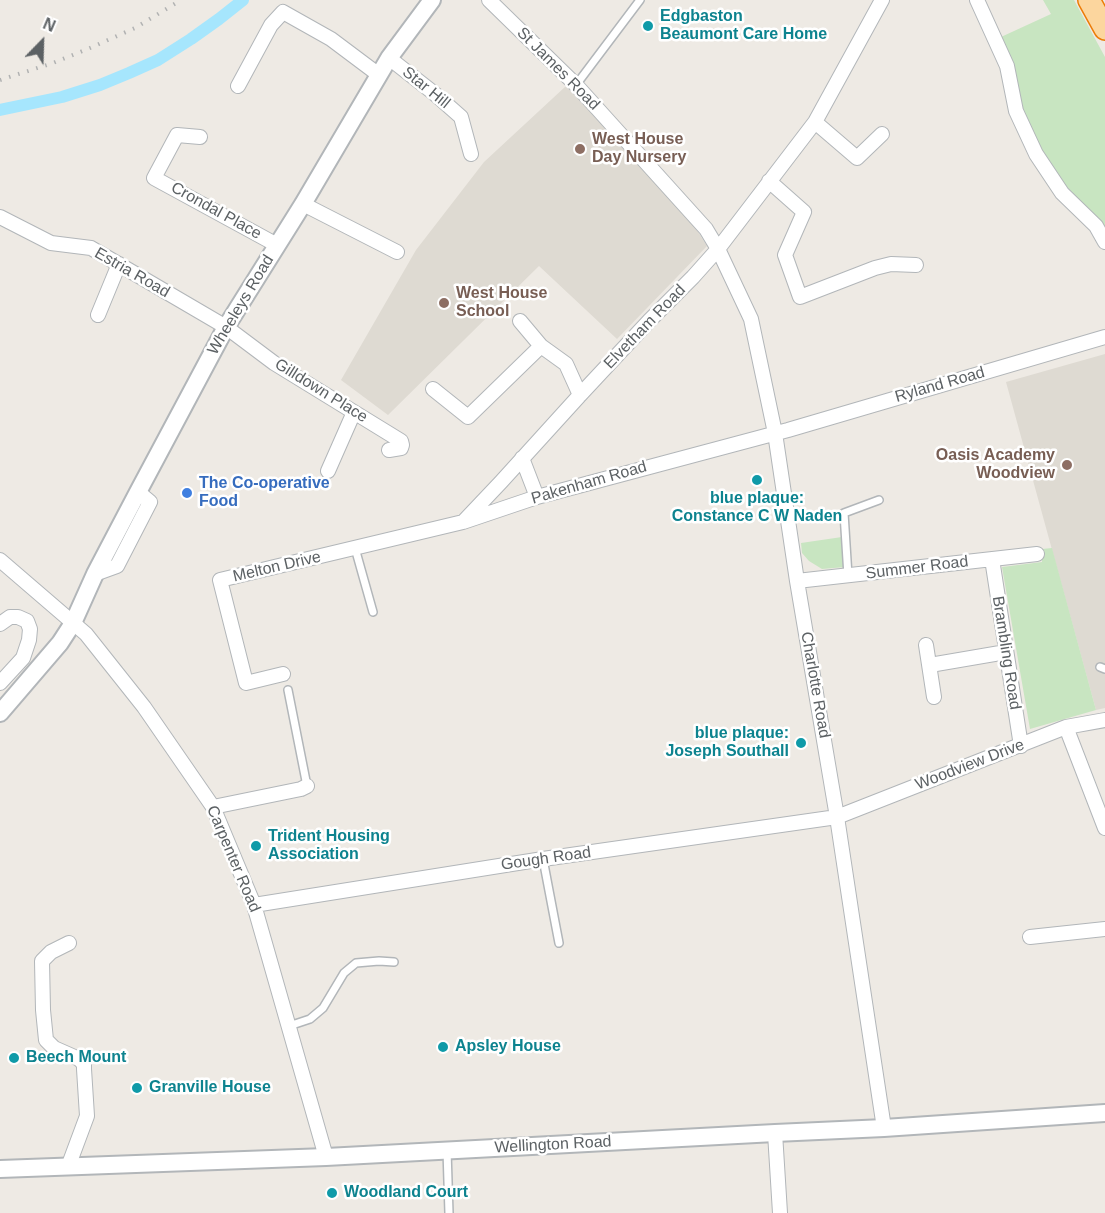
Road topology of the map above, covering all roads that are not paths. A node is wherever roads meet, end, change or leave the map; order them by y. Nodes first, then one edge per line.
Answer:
1 (432, 0) edge
2 (489, 0) edge
3 (640, 0) edge
4 (882, 0) edge
5 (977, 0) edge
6 (1089, 0) edge
7 (1105, 29) edge
8 (389, 58) junction
9 (379, 75) junction
10 (576, 85) junction
11 (238, 86) dead end
12 (815, 122) junction
13 (882, 134) dead end
14 (200, 137) dead end
15 (471, 154) dead end
16 (769, 181) junction
17 (303, 204) junction
18 (0, 217) edge
19 (1105, 242) edge
20 (277, 245) junction
21 (718, 249) junction
22 (397, 252) dead end
23 (118, 264) junction
24 (916, 265) dead end
25 (98, 315) dead end
26 (520, 321) dead end
27 (226, 327) junction
28 (1105, 337) edge
29 (541, 346) junction
30 (433, 389) dead end
31 (580, 395) junction
32 (354, 412) junction
33 (775, 433) junction
34 (389, 450) dead end
35 (522, 458) junction
36 (328, 471) dead end
37 (537, 497) junction
38 (879, 500) dead end
39 (463, 522) junction
40 (404, 535) joint
41 (355, 548) junction
42 (1037, 554) dead end
43 (992, 559) junction
44 (0, 560) edge
45 (848, 576) junction
46 (797, 581) junction
47 (373, 612) dead end
48 (73, 623) junction
49 (0, 624) edge
50 (926, 645) dead end
51 (1006, 652) junction
52 (930, 665) junction
53 (283, 674) dead end
54 (0, 683) edge
55 (288, 690) dead end
56 (934, 697) dead end
57 (0, 713) edge
58 (1105, 720) edge
59 (1066, 727) junction
60 (1021, 746) junction
61 (307, 786) joint
62 (213, 807) junction
63 (837, 817) junction
64 (1105, 828) edge
65 (543, 859) junction
66 (254, 905) junction
67 (1105, 929) edge
68 (1030, 937) dead end
69 (69, 943) dead end
70 (559, 943) dead end
71 (394, 962) dead end
72 (289, 1026) junction
73 (1105, 1113) edge
74 (884, 1128) junction
75 (775, 1133) junction
76 (447, 1150) junction
77 (326, 1156) junction
78 (68, 1167) junction
79 (0, 1169) edge
80 (449, 1213) edge
81 (780, 1213) edge

1 - 8 street, Wheeleys Road
2 - 10 street, St James Road
3 - 10 lane
4 - 12 street, Elvetham Road
5 - 19 street
6 - 7 highway
8 - 9 street, Wheeleys Road
8 - 15 street, Star Hill
9 - 11 street
9 - 17 street, Wheeleys Road
10 - 21 street, St James Road
12 - 13 street
12 - 16 street, Elvetham Road
14 - 20 street, Crondal Place
16 - 21 street, Elvetham Road
16 - 24 street
17 - 20 street, Wheeleys Road
17 - 22 street
18 - 23 street, Estria Road
20 - 27 street, Wheeleys Road
21 - 31 street, Elvetham Road
21 - 33 street, Charlotte Road
23 - 25 street
23 - 27 street, Estria Road
26 - 29 street
27 - 32 street, Gilldown Place
27 - 48 street, Wheeleys Road
28 - 33 street, Ryland Road
29 - 30 street
29 - 31 street
31 - 35 street, Elvetham Road
32 - 34 street, Gilldown Place
32 - 36 street
33 - 37 street, Pakenham Road
33 - 46 street, Charlotte Road
35 - 37 street
35 - 39 street, Elvetham Road
37 - 39 street, Pakenham Road
38 - 45 lane
39 - 40 street, Pakenham Road
40 - 41 street, Melton Drive
41 - 47 lane
41 - 53 street, Melton Drive
42 - 43 street, Summer Road
43 - 45 street, Summer Road
43 - 51 street, Brambling Road
44 - 48 street, Carpenter Road
45 - 46 street, Summer Road
46 - 63 street, Charlotte Road
48 - 57 street, Wheeleys Road
48 - 62 street, Carpenter Road
49 - 54 street
50 - 52 street
51 - 52 street
51 - 60 street, Brambling Road
52 - 56 street
55 - 61 lane
58 - 59 street, Woodview Drive
59 - 60 street, Woodview Drive
59 - 64 street
60 - 63 street, Woodview Drive
61 - 62 street
62 - 66 street, Carpenter Road
63 - 65 street, Gough Road
63 - 74 street, Charlotte Road
65 - 66 street, Gough Road
65 - 70 lane
66 - 72 street, Carpenter Road
67 - 68 street
69 - 78 street
71 - 72 lane
72 - 77 street, Carpenter Road
73 - 74 street, Wellington Road
74 - 75 street, Wellington Road
75 - 76 street, Wellington Road
75 - 81 street
76 - 77 street, Wellington Road
76 - 80 lane
77 - 78 street, Wellington Road
78 - 79 street, Wellington Road

